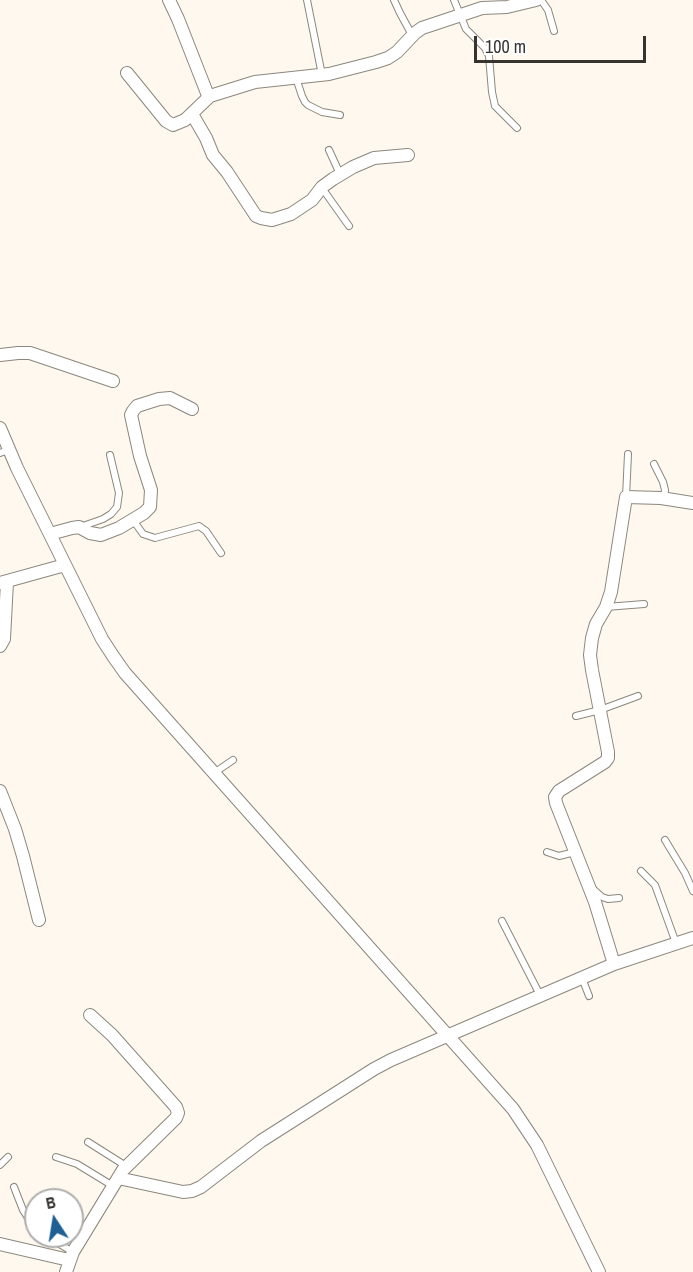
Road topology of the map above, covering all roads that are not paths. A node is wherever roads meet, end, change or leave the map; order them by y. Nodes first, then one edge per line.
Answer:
1 (169, 0) edge
2 (307, 0) edge
3 (394, 0) edge
4 (454, 0) edge
5 (536, 0) edge
6 (541, 0) edge
7 (461, 16) junction
8 (554, 31) dead end
9 (412, 36) junction
10 (127, 73) dead end
11 (322, 75) junction
12 (296, 78) junction
13 (210, 96) junction
14 (192, 114) junction
15 (340, 115) dead end
16 (517, 128) dead end
17 (329, 150) dead end
18 (408, 155) dead end
19 (340, 174) junction
20 (322, 187) junction
21 (349, 226) dead end
22 (0, 356) edge
23 (113, 381) dead end
24 (192, 409) dead end
25 (0, 428) edge
26 (4, 451) edge
27 (628, 453) dead end
28 (110, 455) dead end
29 (654, 464) dead end
30 (626, 497) junction
31 (664, 499) junction
32 (693, 502) edge
33 (134, 520) junction
34 (79, 527) junction
35 (50, 534) junction
36 (221, 553) dead end
37 (65, 565) junction
38 (3, 583) edge
39 (644, 604) dead end
40 (606, 607) junction
41 (0, 646) edge
42 (638, 696) dead end
43 (600, 710) junction
44 (576, 716) dead end
45 (233, 760) dead end
46 (214, 773) junction
47 (0, 791) edge
48 (665, 840) dead end
49 (547, 852) dead end
50 (576, 852) junction
51 (642, 871) dead end
52 (588, 884) junction
53 (693, 891) edge
54 (619, 898) dead end
55 (39, 920) dead end
56 (502, 921) dead end
57 (693, 938) edge
58 (676, 943) junction
59 (614, 964) junction
60 (582, 977) junction
61 (540, 995) junction
62 (589, 996) dead end
63 (90, 1015) dead end
64 (447, 1035) junction
65 (88, 1142) dead end
66 (8, 1157) dead end
67 (56, 1157) dead end
68 (0, 1165) edge
69 (126, 1166) junction
70 (116, 1182) junction
71 (14, 1187) dead end
72 (24, 1212) edge
73 (0, 1244) edge
74 (58, 1248) edge
75 (69, 1261) edge
76 (599, 1272) edge

1 - 13 street
2 - 11 lane
3 - 9 lane
4 - 7 lane
5 - 7 street
6 - 8 lane
7 - 9 street
7 - 16 lane
9 - 11 street
10 - 14 street
11 - 12 street
12 - 13 street
12 - 15 lane
13 - 14 street
14 - 20 street
17 - 19 lane
18 - 19 street
19 - 20 street
20 - 21 lane
22 - 23 street
24 - 33 street
25 - 26 street
26 - 35 street
27 - 30 lane
28 - 34 lane
29 - 31 lane
30 - 31 street
30 - 40 street
31 - 32 street
33 - 34 street
33 - 36 lane
34 - 35 street
35 - 37 street
37 - 38 street
37 - 46 street
38 - 41 street
39 - 40 lane
40 - 43 street
42 - 43 lane
43 - 44 lane
43 - 50 street
45 - 46 lane
46 - 64 street
47 - 55 street
48 - 53 lane
49 - 50 lane
50 - 52 street
51 - 58 lane
52 - 54 lane
52 - 59 street
56 - 61 lane
57 - 58 street
58 - 59 street
59 - 60 street
60 - 61 street
60 - 62 lane
61 - 64 street
63 - 69 street
64 - 70 street
64 - 76 street
65 - 69 lane
66 - 68 lane
67 - 70 lane
69 - 70 street
70 - 75 street
71 - 72 lane
73 - 75 street
74 - 75 lane

